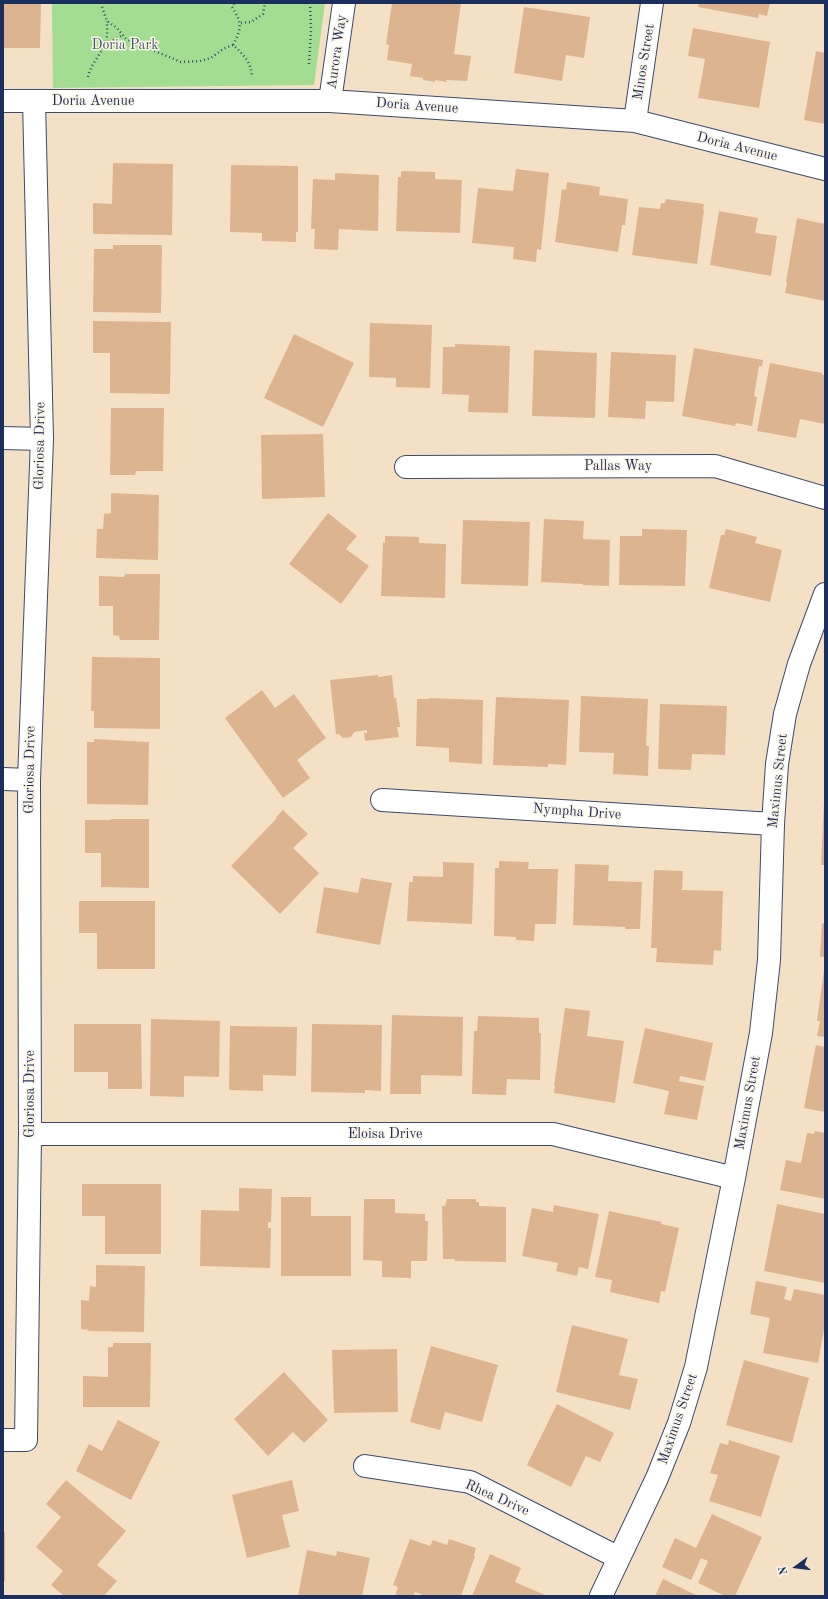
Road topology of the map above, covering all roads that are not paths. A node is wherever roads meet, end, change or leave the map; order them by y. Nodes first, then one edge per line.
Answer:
1 (344, 3) edge
2 (652, 3) edge
3 (34, 101) junction
4 (330, 101) junction
5 (3, 102) edge
6 (635, 121) junction
7 (825, 169) edge
8 (3, 438) edge
9 (42, 439) junction
10 (406, 467) dead end
11 (825, 498) edge
12 (825, 594) edge
13 (3, 779) edge
14 (29, 780) junction
15 (382, 800) dead end
16 (773, 824) junction
17 (30, 1134) junction
18 (734, 1178) junction
19 (3, 1440) edge
20 (365, 1466) dead end
21 (619, 1558) junction
22 (601, 1596) edge

1 - 4 street, Aurora Way
2 - 6 street, Minos Street
3 - 4 street, Doria Avenue
3 - 5 street, Doria Avenue
3 - 9 street, Gloriosa Drive
4 - 6 street, Doria Avenue
6 - 7 street, Doria Avenue
8 - 9 street
9 - 14 street, Gloriosa Drive
10 - 11 street, Pallas Way
12 - 16 street, Maximus Street
13 - 14 street
14 - 17 street, Gloriosa Drive
15 - 16 street, Nympha Drive
16 - 18 street, Maximus Street
17 - 18 street, Eloisa Drive
17 - 19 street, Gloriosa Drive
18 - 21 street, Maximus Street
20 - 21 street, Rhea Drive
21 - 22 street, Maximus Street

